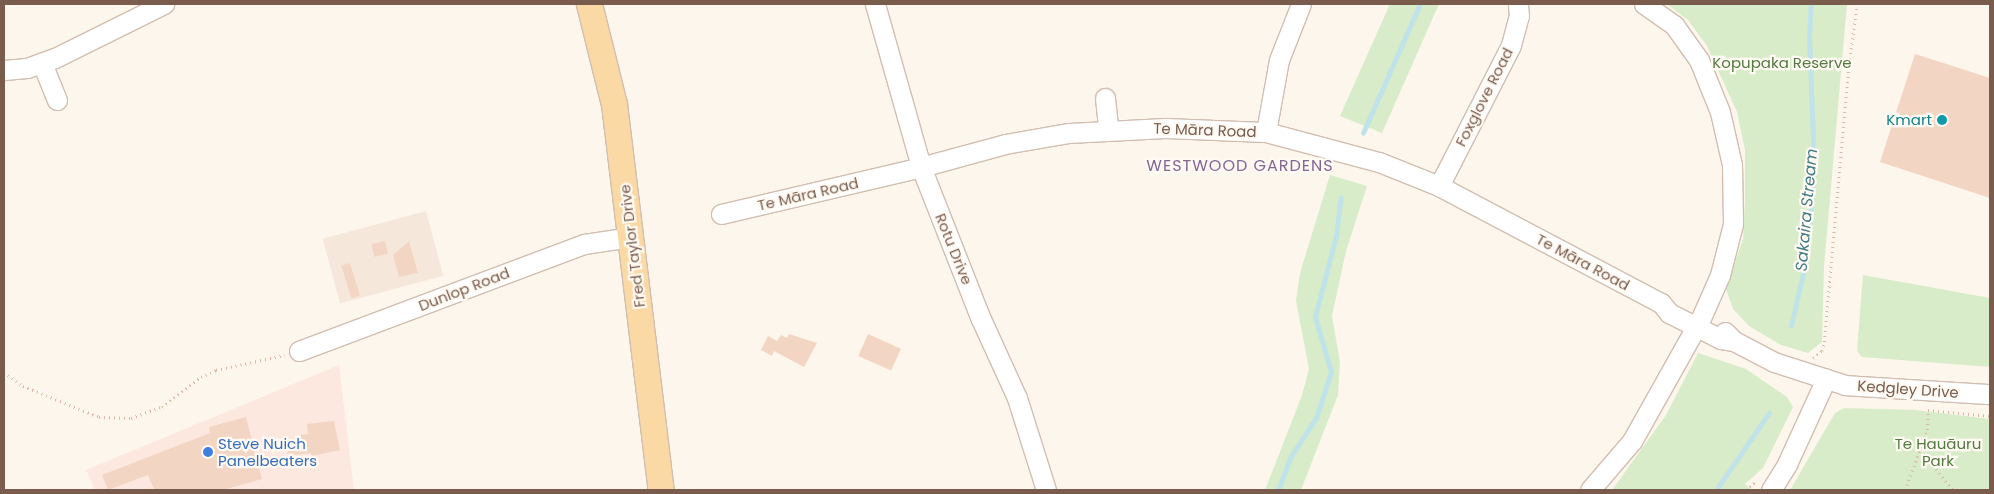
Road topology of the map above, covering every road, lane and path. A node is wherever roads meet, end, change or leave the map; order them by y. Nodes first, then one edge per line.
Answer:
1 (164, 4) edge
2 (589, 4) edge
3 (875, 4) edge
4 (1301, 4) edge
5 (1518, 4) edge
6 (1644, 4) edge
7 (1858, 4) edge
8 (42, 63) junction
9 (4, 70) edge
10 (1105, 98) dead end
11 (57, 100) dead end
12 (1108, 128) junction
13 (1266, 132) junction
14 (921, 167) junction
15 (1439, 186) junction
16 (721, 214) dead end
17 (631, 237) junction
18 (1698, 322) junction
19 (299, 351) joint
20 (1814, 357) dead end
21 (4, 372) edge
22 (1826, 379) junction
23 (1990, 394) edge
24 (1990, 416) edge
25 (1920, 450) junction
26 (661, 490) edge
27 (1046, 490) edge
28 (1590, 490) edge
29 (1771, 490) edge
30 (1905, 490) edge
31 (1953, 490) edge

1 - 8 street
2 - 17 main road, Fred Taylor Drive
3 - 14 street, Rotu Drive
4 - 13 street
5 - 15 street, Foxglove Road
6 - 18 street
7 - 20 path
8 - 9 street
8 - 11 street
10 - 12 street
12 - 13 street, Te Māra Road
12 - 14 street, Te Māra Road
13 - 15 street, Te Māra Road
14 - 16 street, Te Māra Road
14 - 27 street, Rotu Drive
15 - 18 street, Te Māra Road
17 - 19 street, Dunlop Road
17 - 26 main road, Fred Taylor Drive
18 - 22 street, Te Māra Road
18 - 28 street
19 - 21 path
22 - 23 street, Kedgley Drive
22 - 29 street
24 - 25 path
25 - 30 path
25 - 31 path

